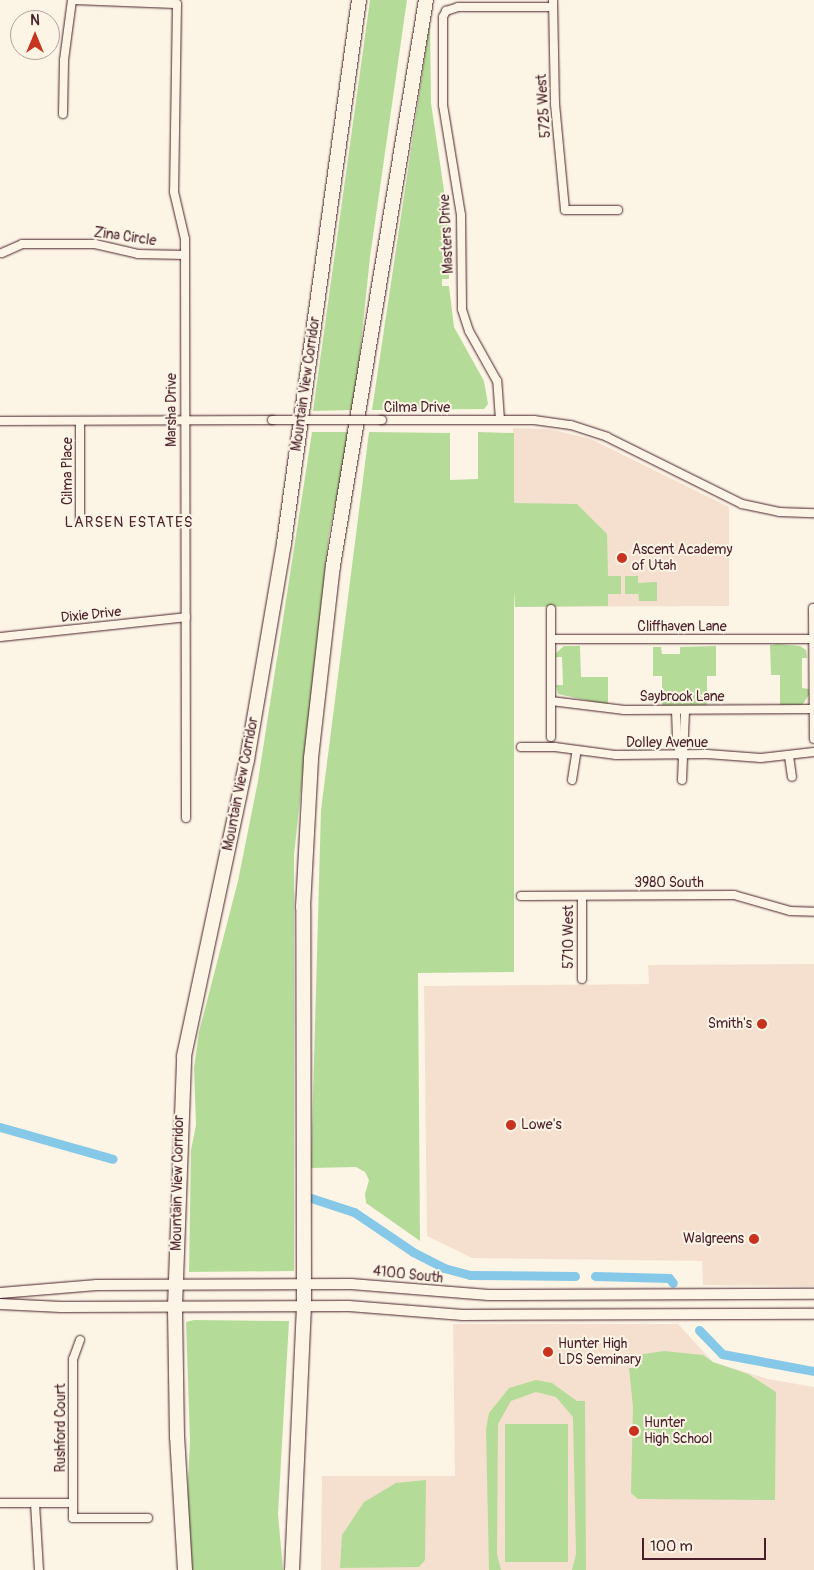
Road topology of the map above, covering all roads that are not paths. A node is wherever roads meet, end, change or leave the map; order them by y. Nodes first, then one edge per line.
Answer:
1 (72, 0) edge
2 (359, 0) edge
3 (426, 0) edge
4 (554, 3) edge
5 (63, 114) dead end
6 (618, 210) dead end
7 (2, 252) dead end
8 (185, 255) junction
9 (185, 420) junction
10 (500, 420) junction
11 (0, 421) edge
12 (80, 421) junction
13 (814, 513) edge
14 (80, 521) dead end
15 (813, 608) dead end
16 (551, 609) dead end
17 (186, 617) junction
18 (0, 637) edge
19 (551, 639) junction
20 (813, 639) edge
21 (551, 701) junction
22 (813, 709) edge
23 (676, 710) junction
24 (685, 710) junction
25 (552, 737) dead end
26 (814, 739) edge
27 (521, 747) dead end
28 (577, 750) junction
29 (814, 752) edge
30 (682, 755) junction
31 (789, 756) junction
32 (792, 777) dead end
33 (572, 780) dead end
34 (682, 780) dead end
35 (186, 818) dead end
36 (521, 896) dead end
37 (582, 896) junction
38 (814, 912) edge
39 (582, 979) dead end
40 (304, 1284) junction
41 (175, 1285) junction
42 (0, 1294) edge
43 (814, 1294) edge
44 (0, 1304) edge
45 (175, 1306) junction
46 (304, 1306) junction
47 (814, 1314) edge
48 (80, 1340) dead end
49 (0, 1504) edge
50 (35, 1504) junction
51 (73, 1504) junction
52 (148, 1518) dead end
53 (38, 1570) edge
54 (185, 1570) edge
55 (292, 1570) edge

1 - 5 street
1 - 8 street, Marsha Drive
2 - 41 highway, Mountain View Corridor
3 - 40 highway
4 - 6 street, 5725 West
4 - 10 street, Masters Drive
7 - 8 street, Zina Circle
8 - 9 street, Marsha Drive
9 - 10 street, Cilma Drive, bridge
9 - 12 street, Cilma Drive
9 - 17 street, Marsha Drive
10 - 13 street, Cilma Drive
11 - 12 street, Cilma Drive
12 - 14 street, Cilma Place
15 - 20 street
16 - 19 street
17 - 18 street, Dixie Drive
17 - 35 street, Marsha Drive
19 - 20 street, Cliffhaven Lane
19 - 21 street
20 - 22 street
21 - 23 street, Saybrook Lane
21 - 25 street
22 - 24 street, Saybrook Lane
22 - 26 street
23 - 24 street, Saybrook Lane
23 - 30 street
24 - 30 street
27 - 28 street, Dolley Avenue
28 - 30 street, Dolley Avenue
28 - 33 street
29 - 31 street, Dolley Avenue
30 - 31 street, Dolley Avenue
30 - 34 street
31 - 32 street
36 - 37 street, 3980 South
37 - 38 street, 3980 South
37 - 39 street, 5710 West
40 - 41 main road, 4100 South
40 - 43 main road, 4100 South
40 - 46 highway
41 - 42 main road, 4100 South
41 - 45 highway, Mountain View Corridor
44 - 45 main road
45 - 46 main road
45 - 54 highway, Mountain View Corridor
46 - 47 main road
46 - 55 highway
48 - 51 street, Rushford Court
49 - 50 street
50 - 51 street
50 - 53 street
51 - 52 street, Rushford Court

